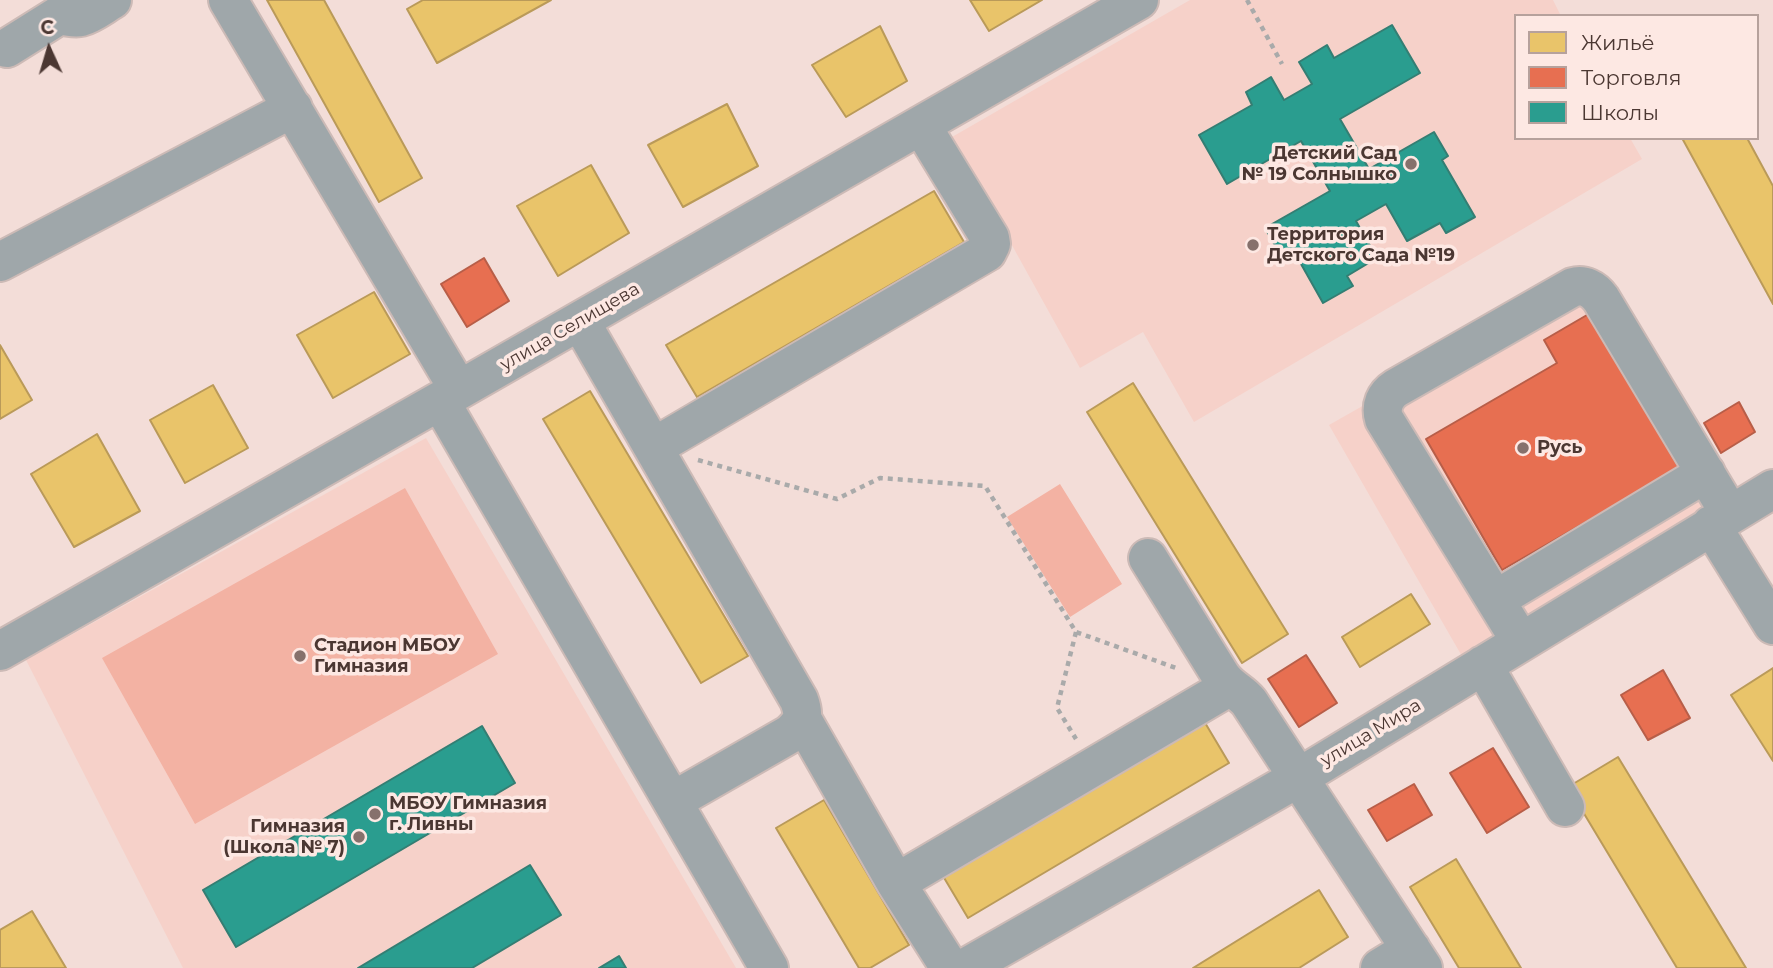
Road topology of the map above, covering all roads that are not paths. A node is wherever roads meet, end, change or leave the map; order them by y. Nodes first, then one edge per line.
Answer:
1 (113, 0) edge
2 (228, 0) edge
3 (1139, 0) edge
4 (7, 48) dead end
5 (293, 108) junction
6 (921, 125) junction
7 (0, 262) edge
8 (580, 321) junction
9 (450, 396) junction
10 (654, 447) junction
11 (1706, 473) junction
12 (1773, 489) edge
13 (1721, 520) junction
14 (1148, 558) dead end
15 (1495, 600) junction
16 (1773, 625) edge
17 (1521, 642) junction
18 (0, 651) edge
19 (1483, 665) junction
20 (1229, 687) junction
21 (802, 719) junction
22 (1297, 778) junction
23 (673, 801) junction
24 (1564, 807) dead end
25 (896, 883) junction
26 (1404, 962) edge
27 (769, 968) edge
28 (950, 968) edge
29 (965, 968) edge

1 - 4 street
2 - 5 street
3 - 6 street, улица Селищева
5 - 7 street
5 - 9 street
6 - 8 street, улица Селищева
6 - 10 street
8 - 9 street, улица Селищева
8 - 10 street
9 - 18 street, улица Селищева
9 - 23 street
10 - 21 street
11 - 13 street
11 - 15 street
11 - 15 street
12 - 13 street, улица Мира
13 - 16 street
13 - 17 street, улица Мира
14 - 20 street
15 - 17 street
17 - 19 street, улица Мира
19 - 22 street, улица Мира
19 - 24 street
20 - 22 street
20 - 25 street
21 - 23 street
21 - 25 street
22 - 26 street
22 - 29 street, улица Мира
23 - 27 street
25 - 28 street

